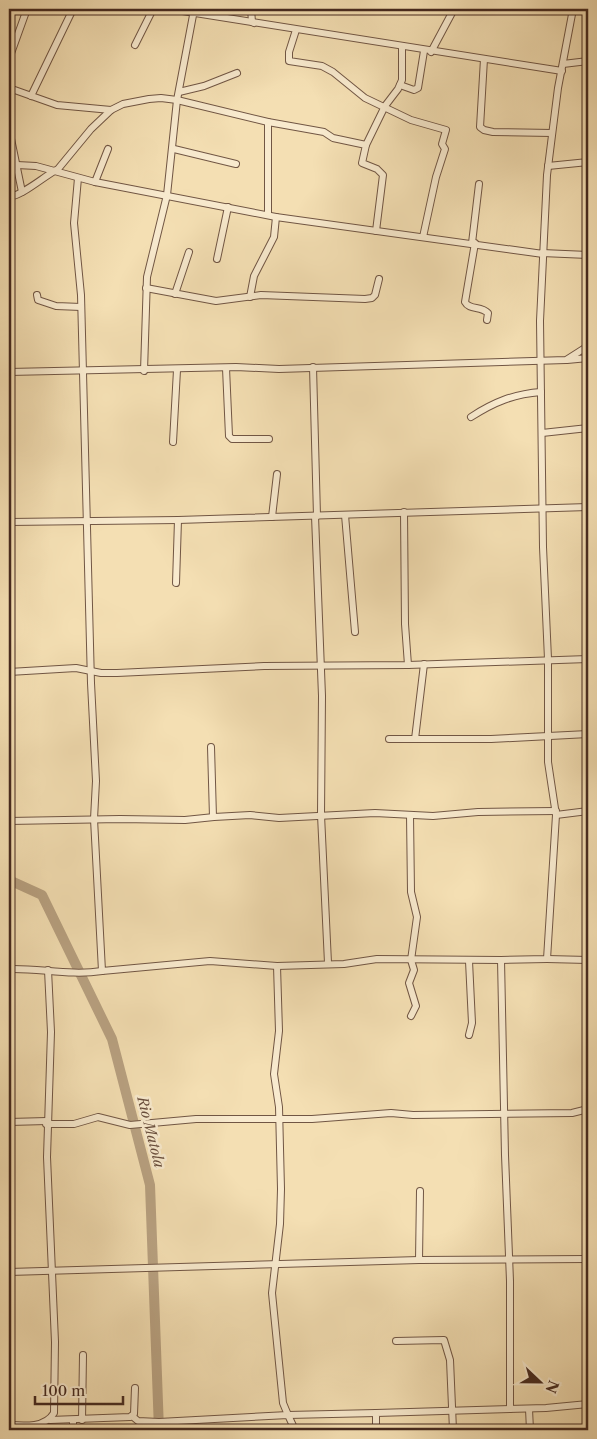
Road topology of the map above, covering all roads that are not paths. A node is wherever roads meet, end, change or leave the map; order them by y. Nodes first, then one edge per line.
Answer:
1 (27, 9) edge
2 (73, 9) edge
3 (153, 9) edge
4 (170, 9) edge
5 (251, 9) edge
6 (454, 9) edge
7 (573, 9) edge
8 (194, 11) edge
9 (258, 24) junction
10 (296, 30) junction
11 (135, 45) dead end
12 (402, 46) junction
13 (413, 48) junction
14 (428, 51) junction
15 (9, 59) edge
16 (484, 59) junction
17 (403, 60) junction
18 (588, 61) edge
19 (563, 64) junction
20 (562, 72) junction
21 (237, 73) dead end
22 (400, 84) junction
23 (9, 88) edge
24 (179, 92) junction
25 (31, 96) junction
26 (177, 100) junction
27 (385, 106) junction
28 (111, 110) junction
29 (268, 122) junction
30 (9, 129) edge
31 (552, 133) junction
32 (366, 144) junction
33 (174, 148) junction
34 (108, 149) dead end
35 (588, 162) edge
36 (236, 164) dead end
37 (16, 165) junction
38 (62, 165) junction
39 (548, 166) junction
40 (50, 171) junction
41 (66, 174) junction
42 (78, 178) junction
43 (96, 182) junction
44 (479, 184) dead end
45 (22, 192) junction
46 (167, 195) junction
47 (9, 197) edge
48 (228, 207) junction
49 (268, 215) junction
50 (276, 217) junction
51 (376, 231) junction
52 (423, 237) junction
53 (474, 243) junction
54 (189, 252) dead end
55 (543, 253) junction
56 (588, 255) edge
57 (217, 259) dead end
58 (379, 279) dead end
59 (146, 288) junction
60 (175, 294) junction
61 (36, 295) dead end
62 (250, 298) junction
63 (81, 307) junction
64 (487, 320) dead end
65 (588, 346) edge
66 (588, 358) edge
67 (540, 360) junction
68 (566, 360) junction
69 (313, 367) junction
70 (226, 368) junction
71 (83, 370) junction
72 (144, 370) junction
73 (177, 370) junction
74 (9, 372) edge
75 (541, 392) junction
76 (471, 417) dead end
77 (588, 428) edge
78 (542, 433) junction
79 (269, 439) dead end
80 (173, 442) dead end
81 (277, 474) dead end
82 (588, 507) edge
83 (544, 508) junction
84 (404, 512) junction
85 (316, 516) junction
86 (345, 516) junction
87 (272, 517) junction
88 (87, 520) junction
89 (178, 520) junction
90 (9, 522) edge
91 (176, 583) dead end
92 (355, 632) dead end
93 (548, 659) junction
94 (588, 659) edge
95 (424, 664) junction
96 (408, 665) junction
97 (320, 666) junction
98 (90, 671) junction
99 (9, 672) edge
100 (588, 734) edge
101 (548, 735) junction
102 (389, 739) dead end
103 (415, 739) junction
104 (211, 748) dead end
105 (554, 803) junction
106 (546, 810) junction
107 (588, 811) edge
108 (556, 813) junction
109 (321, 815) junction
110 (410, 815) junction
111 (212, 817) junction
112 (94, 819) junction
113 (9, 820) edge
114 (548, 959) junction
115 (411, 960) junction
116 (501, 960) junction
117 (588, 960) edge
118 (470, 961) junction
119 (328, 963) junction
120 (277, 966) junction
121 (9, 969) edge
122 (48, 970) junction
123 (102, 971) junction
124 (411, 1016) dead end
125 (468, 1035) dead end
126 (588, 1109) edge
127 (504, 1112) junction
128 (278, 1118) junction
129 (9, 1122) edge
130 (47, 1123) junction
131 (420, 1191) dead end
132 (588, 1259) edge
133 (419, 1260) junction
134 (508, 1260) junction
135 (274, 1264) junction
136 (52, 1271) junction
137 (9, 1272) edge
138 (396, 1341) dead end
139 (84, 1355) dead end
140 (135, 1388) dead end
141 (588, 1404) edge
142 (510, 1409) junction
143 (529, 1409) junction
144 (453, 1411) junction
145 (376, 1413) junction
146 (288, 1415) junction
147 (132, 1416) junction
148 (50, 1420) junction
149 (73, 1420) junction
150 (82, 1420) junction
151 (12, 1427) edge
152 (73, 1430) edge
153 (295, 1430) edge
154 (376, 1430) edge
155 (453, 1430) edge
156 (530, 1430) edge

1 - 15 street
2 - 25 street
3 - 11 street
4 - 8 street
5 - 9 street
6 - 14 street
7 - 19 street
8 - 9 street
8 - 24 street
9 - 10 street
10 - 12 street
10 - 27 street
12 - 13 street
12 - 17 street
13 - 14 street
13 - 17 street
14 - 16 street
14 - 22 street
16 - 20 street
16 - 31 street
17 - 22 street
18 - 19 street
19 - 20 street
20 - 31 street
21 - 24 street
22 - 27 street
23 - 25 street
24 - 26 street
25 - 28 street
26 - 28 street
26 - 29 street
26 - 33 street
27 - 32 street
27 - 52 street
28 - 38 street
29 - 32 street
29 - 49 street
30 - 37 street
31 - 39 street
32 - 51 street
33 - 36 street
33 - 46 street
34 - 43 street
35 - 39 street
37 - 40 street
37 - 45 street
38 - 40 street
38 - 41 street
39 - 55 street
40 - 41 street
40 - 45 street
41 - 42 street
42 - 43 street
42 - 63 street
43 - 46 street
44 - 53 street
45 - 47 street
46 - 48 street
46 - 59 street
48 - 49 street
48 - 57 street
49 - 50 street
50 - 51 street
50 - 62 street
51 - 52 street
52 - 53 street
53 - 55 street
53 - 64 street
54 - 60 street
55 - 56 street
55 - 67 street
58 - 62 street
59 - 60 street
59 - 72 street
60 - 62 street
61 - 63 street
63 - 71 street
65 - 68 street
66 - 68 street
67 - 68 street
67 - 69 street
67 - 75 street
69 - 70 street
69 - 85 street
70 - 73 street
70 - 79 street
71 - 72 street
71 - 74 street
71 - 88 street
72 - 73 street
73 - 80 street
75 - 76 street
75 - 78 street
77 - 78 street
78 - 83 street
81 - 87 street
82 - 83 street
83 - 84 street
83 - 93 street
84 - 86 street
84 - 96 street
85 - 86 street
85 - 87 street
85 - 97 street
86 - 92 street
87 - 89 street
88 - 89 street
88 - 90 street
88 - 98 street
89 - 91 street
93 - 94 street
93 - 95 street
93 - 101 street
95 - 96 street
95 - 103 street
96 - 97 street
97 - 98 street
97 - 109 street
98 - 99 street
98 - 112 street
100 - 101 street
101 - 103 street
101 - 105 street
102 - 103 street
104 - 111 street
105 - 106 street
105 - 108 street
106 - 108 street
106 - 110 street
107 - 108 street
108 - 114 street
109 - 110 street
109 - 111 street
109 - 119 street
110 - 115 street
111 - 112 street
112 - 113 street
112 - 123 street
114 - 116 street
114 - 117 street
115 - 118 street
115 - 119 street
115 - 124 street
116 - 118 street
116 - 127 street
118 - 125 street
119 - 120 street
120 - 123 street
120 - 128 street
121 - 122 street
122 - 123 street
122 - 130 street
126 - 127 street
127 - 128 street
127 - 134 street
128 - 130 street
128 - 135 street
129 - 130 street
130 - 136 street
131 - 133 street
132 - 134 street
133 - 134 street
133 - 135 street
134 - 142 street
135 - 136 street
135 - 146 street
136 - 137 street
136 - 148 street
138 - 144 street
139 - 150 street
140 - 147 street
141 - 143 street
142 - 143 street
142 - 144 street
143 - 156 street
144 - 145 street
144 - 155 street
145 - 146 street
145 - 154 street
146 - 147 street
146 - 153 street
147 - 150 street
148 - 149 street
148 - 151 street
149 - 150 street
149 - 152 street

